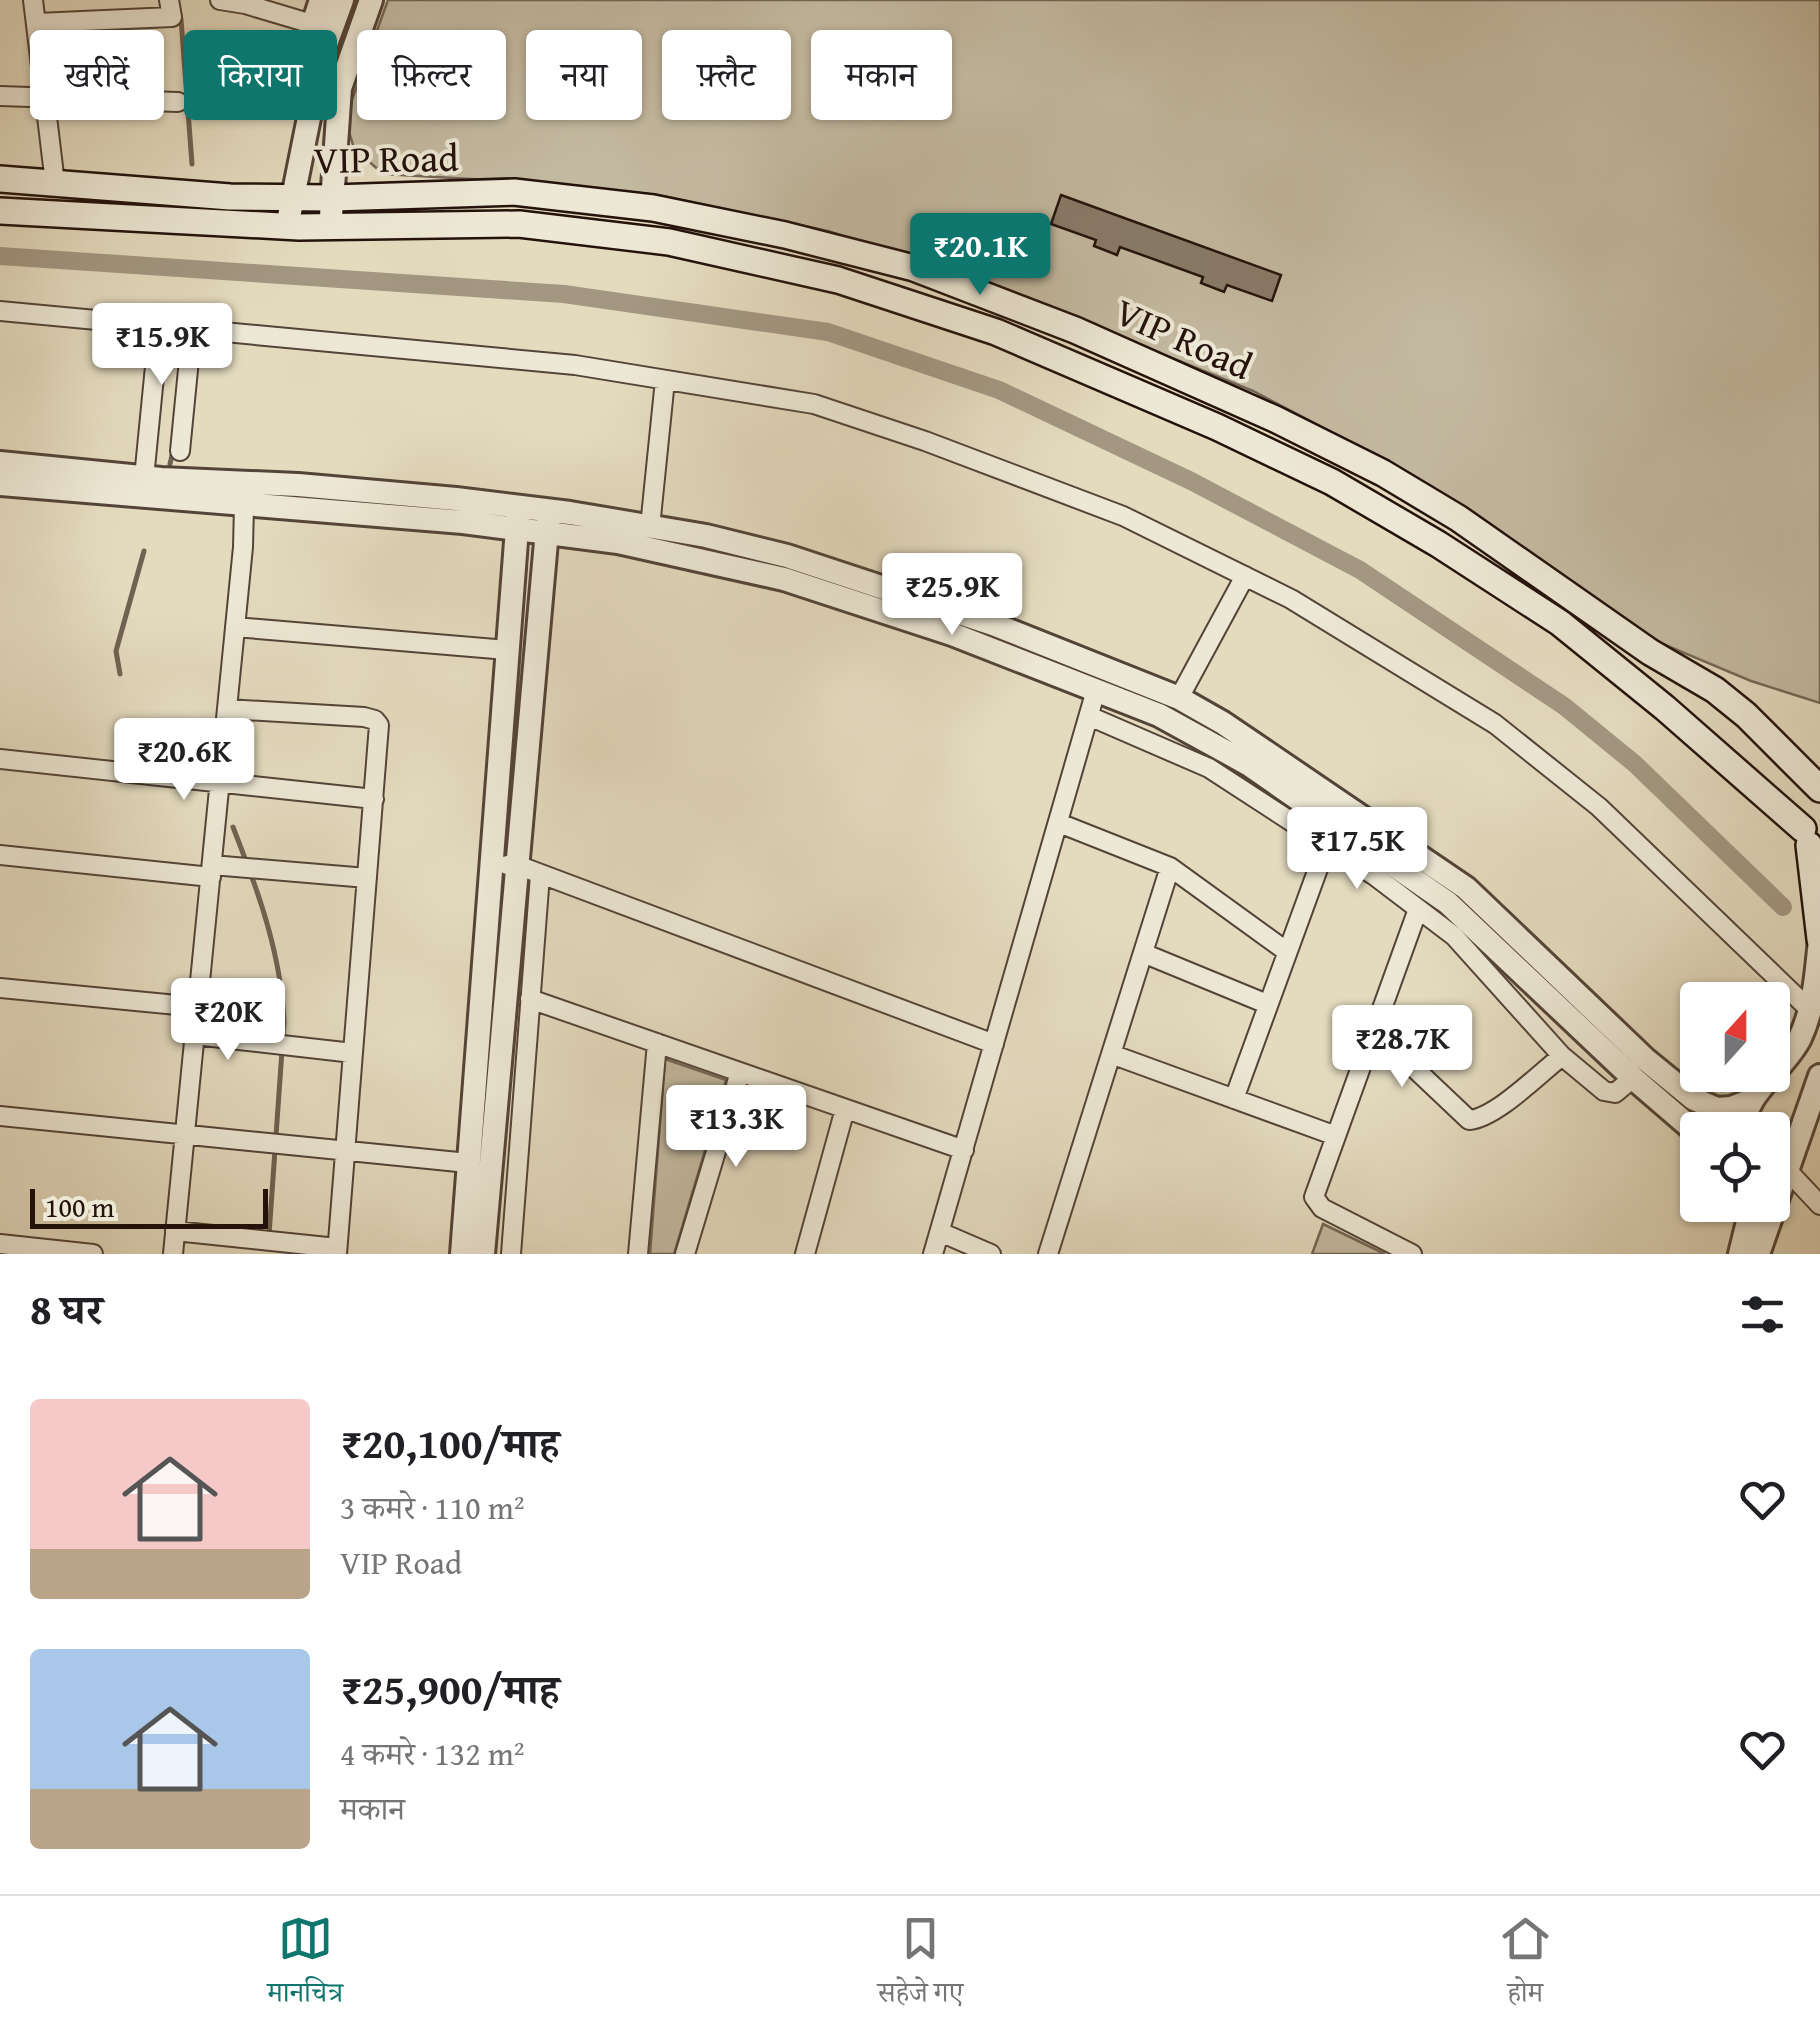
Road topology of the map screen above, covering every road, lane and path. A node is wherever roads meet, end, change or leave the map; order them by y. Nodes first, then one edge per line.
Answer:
1 (34, 0) edge
2 (169, 0) edge
3 (220, 0) edge
4 (321, 0) edge
5 (342, 0) edge
6 (371, 0) edge
7 (37, 23) junction
8 (312, 24) junction
9 (38, 30) edge
10 (310, 30) edge
11 (332, 30) edge
12 (337, 87) edge
13 (340, 88) junction
14 (0, 96) edge
15 (30, 97) edge
16 (164, 102) edge
17 (178, 102) dead end
18 (48, 120) edge
19 (308, 120) edge
20 (0, 175) edge
21 (54, 175) junction
22 (230, 196) junction
23 (291, 198) junction
24 (333, 198) junction
25 (0, 211) edge
26 (287, 226) junction
27 (330, 227) junction
28 (0, 311) edge
29 (159, 326) junction
30 (192, 329) junction
31 (665, 380) junction
32 (180, 451) dead end
33 (0, 463) edge
34 (144, 478) junction
35 (0, 484) edge
36 (244, 506) junction
37 (517, 518) junction
38 (548, 522) junction
39 (650, 527) junction
40 (1245, 576) junction
41 (236, 627) junction
42 (508, 650) junction
43 (1096, 690) junction
44 (1179, 698) junction
45 (227, 709) junction
46 (1089, 716) junction
47 (0, 759) edge
48 (220, 782) junction
49 (1820, 788) edge
50 (374, 799) junction
51 (1059, 823) junction
52 (1811, 843) edge
53 (1326, 844) junction
54 (0, 856) edge
55 (491, 865) junction
56 (517, 865) junction
57 (1170, 867) junction
58 (211, 871) junction
59 (540, 875) junction
60 (367, 878) junction
61 (1418, 909) junction
62 (1820, 939) edge
63 (1286, 951) junction
64 (1143, 953) junction
65 (0, 988) edge
66 (530, 999) junction
67 (1267, 1004) junction
68 (198, 1007) junction
69 (1809, 1009) junction
70 (1374, 1030) junction
71 (195, 1035) junction
72 (657, 1043) junction
73 (994, 1044) junction
74 (353, 1053) junction
75 (1111, 1054) junction
76 (1562, 1056) junction
77 (740, 1072) junction
78 (1820, 1076) edge
79 (1633, 1078) junction
80 (1234, 1099) junction
81 (1815, 1099) edge
82 (1752, 1100) junction
83 (845, 1108) junction
84 (1747, 1112) edge
85 (0, 1116) edge
86 (1680, 1118) edge
87 (185, 1135) junction
88 (1336, 1136) junction
89 (1790, 1148) edge
90 (964, 1150) junction
91 (346, 1151) junction
92 (468, 1163) junction
93 (1790, 1174) edge
94 (1820, 1205) edge
95 (1748, 1222) edge
96 (1766, 1222) edge
97 (176, 1231) junction
98 (940, 1232) junction
99 (0, 1244) edge
100 (337, 1251) edge
101 (94, 1254) edge
102 (173, 1254) edge
103 (462, 1254) edge
104 (483, 1254) edge
105 (512, 1254) edge
106 (638, 1254) edge
107 (686, 1254) edge
108 (805, 1254) edge
109 (934, 1254) edge
110 (991, 1254) edge
111 (1048, 1254) edge
112 (1412, 1254) edge
113 (1740, 1254) edge
114 (1758, 1254) edge

1 - 7 street
2 - 7 street
3 - 8 street
4 - 8 street
5 - 11 street
6 - 13 street
7 - 9 street
8 - 10 street
12 - 13 street
13 - 24 street
14 - 15 street
16 - 17 street
18 - 21 street
19 - 23 street
20 - 21 street, VIP Road
20 - 22 main road, VIP Road
21 - 22 street, VIP Road
22 - 23 main road, VIP Road
23 - 24 main road, VIP Road
23 - 26 street
24 - 27 street
24 - 49 main road, VIP Road
25 - 26 main road, VIP Road
26 - 27 main road, VIP Road
27 - 52 main road, VIP Road
28 - 29 street
29 - 30 street
29 - 34 street
30 - 31 street
30 - 32 street
31 - 39 street
31 - 40 street
33 - 34 street
34 - 37 street
35 - 36 street
36 - 37 street
36 - 41 street
37 - 38 street
37 - 42 street
38 - 39 street
38 - 43 street
38 - 56 street
39 - 44 street
40 - 44 street
40 - 69 street
41 - 42 street
41 - 45 street
42 - 55 street
43 - 46 street
43 - 79 street
44 - 82 street
45 - 48 street
45 - 50 street
46 - 51 street
46 - 53 street
47 - 48 street
48 - 50 street
48 - 58 street
49 - 52 main road
50 - 60 street
51 - 57 street
51 - 73 street
52 - 62 main road
53 - 61 street
53 - 63 street
54 - 58 street
55 - 56 street
55 - 92 street
56 - 59 street
56 - 104 street
57 - 63 street
57 - 64 street
58 - 60 street
58 - 68 street
59 - 66 street
59 - 73 street
60 - 74 street
61 - 70 street
61 - 76 street
62 - 69 street
63 - 67 street
64 - 67 street
64 - 75 street
65 - 68 street
66 - 72 street
66 - 105 street
67 - 80 street
68 - 71 street
69 - 82 street
70 - 76 street
70 - 88 street
71 - 74 street
71 - 87 street
72 - 77 street
72 - 106 street
73 - 90 street
74 - 91 street
75 - 80 street
75 - 111 street
76 - 79 street
77 - 83 street
77 - 107 street
78 - 81 street
79 - 86 street
80 - 88 street
81 - 89 street
82 - 84 street
83 - 90 street
83 - 108 street
85 - 87 street
87 - 91 street
87 - 97 street
88 - 112 street
90 - 98 street
91 - 92 street
91 - 100 street
92 - 103 street
93 - 94 street
95 - 113 street
96 - 114 street
97 - 100 street
97 - 102 street
98 - 109 street
98 - 110 street
99 - 101 street

